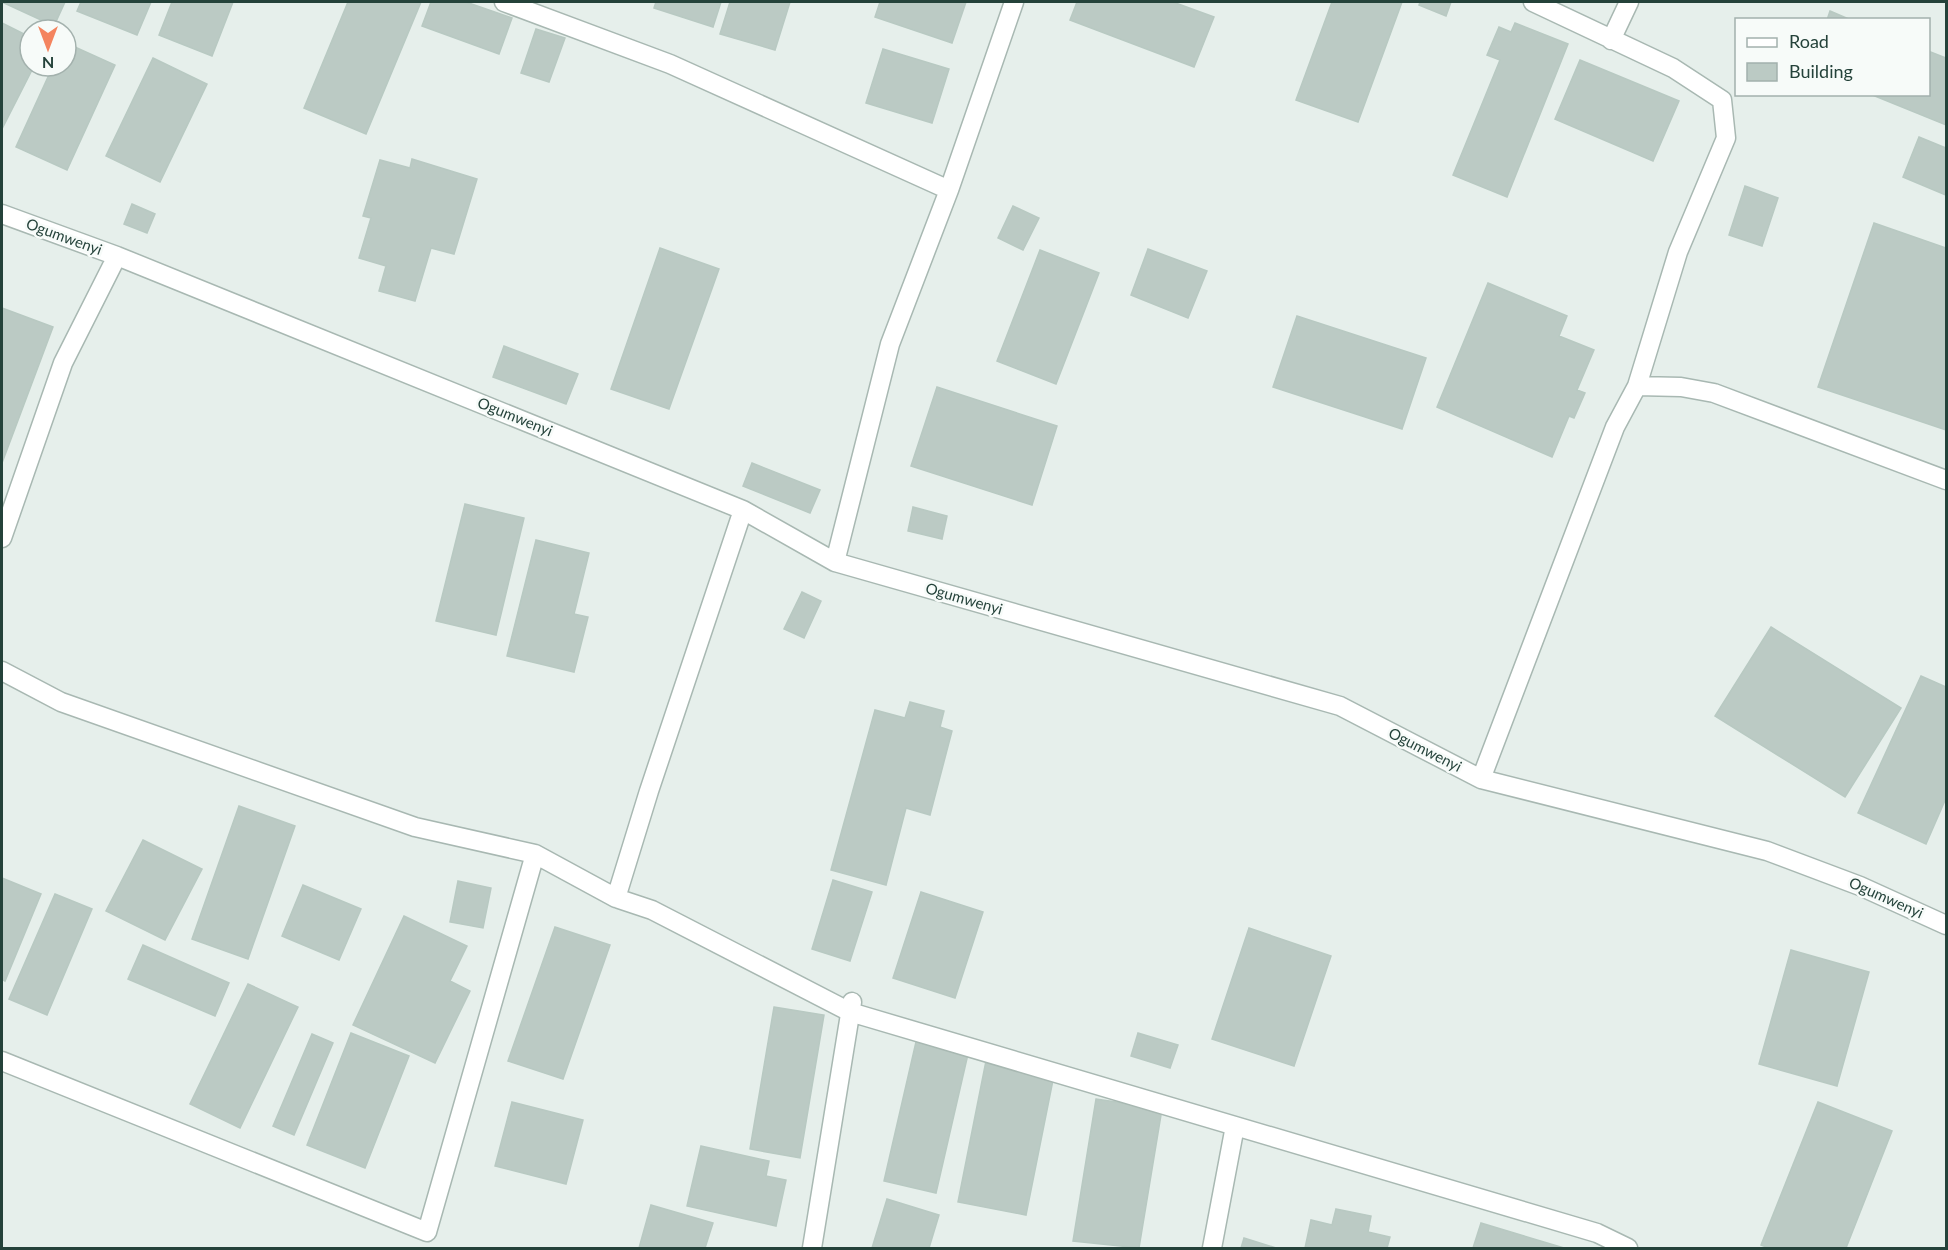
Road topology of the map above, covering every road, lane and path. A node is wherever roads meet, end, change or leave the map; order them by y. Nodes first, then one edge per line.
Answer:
1 (504, 2) edge
2 (1014, 2) edge
3 (1533, 2) edge
4 (1629, 2) edge
5 (1611, 40) junction
6 (949, 189) junction
7 (2, 214) edge
8 (117, 256) junction
9 (1637, 386) junction
10 (1947, 480) edge
11 (744, 510) junction
12 (2, 538) edge
13 (835, 562) junction
14 (2, 671) edge
15 (1481, 779) junction
16 (535, 854) junction
17 (616, 898) junction
18 (1947, 926) edge
19 (850, 1012) junction
20 (2, 1061) edge
21 (1235, 1126) junction
22 (425, 1240) edge
23 (1595, 1241) edge
24 (812, 1248) edge
25 (1212, 1248) edge
26 (1628, 1248) edge

1 - 6 street
2 - 6 street
3 - 5 street
4 - 5 street
5 - 9 street
6 - 13 street
7 - 8 street, Ogumwenyi
8 - 11 street, Ogumwenyi
8 - 12 street
9 - 10 street
9 - 15 street
11 - 13 street, Ogumwenyi
11 - 17 street
13 - 15 street, Ogumwenyi
14 - 16 street
15 - 18 street, Ogumwenyi
16 - 17 street
16 - 22 street
17 - 19 street
19 - 21 street
19 - 24 street
20 - 22 street
21 - 23 street
21 - 25 street
23 - 26 street

